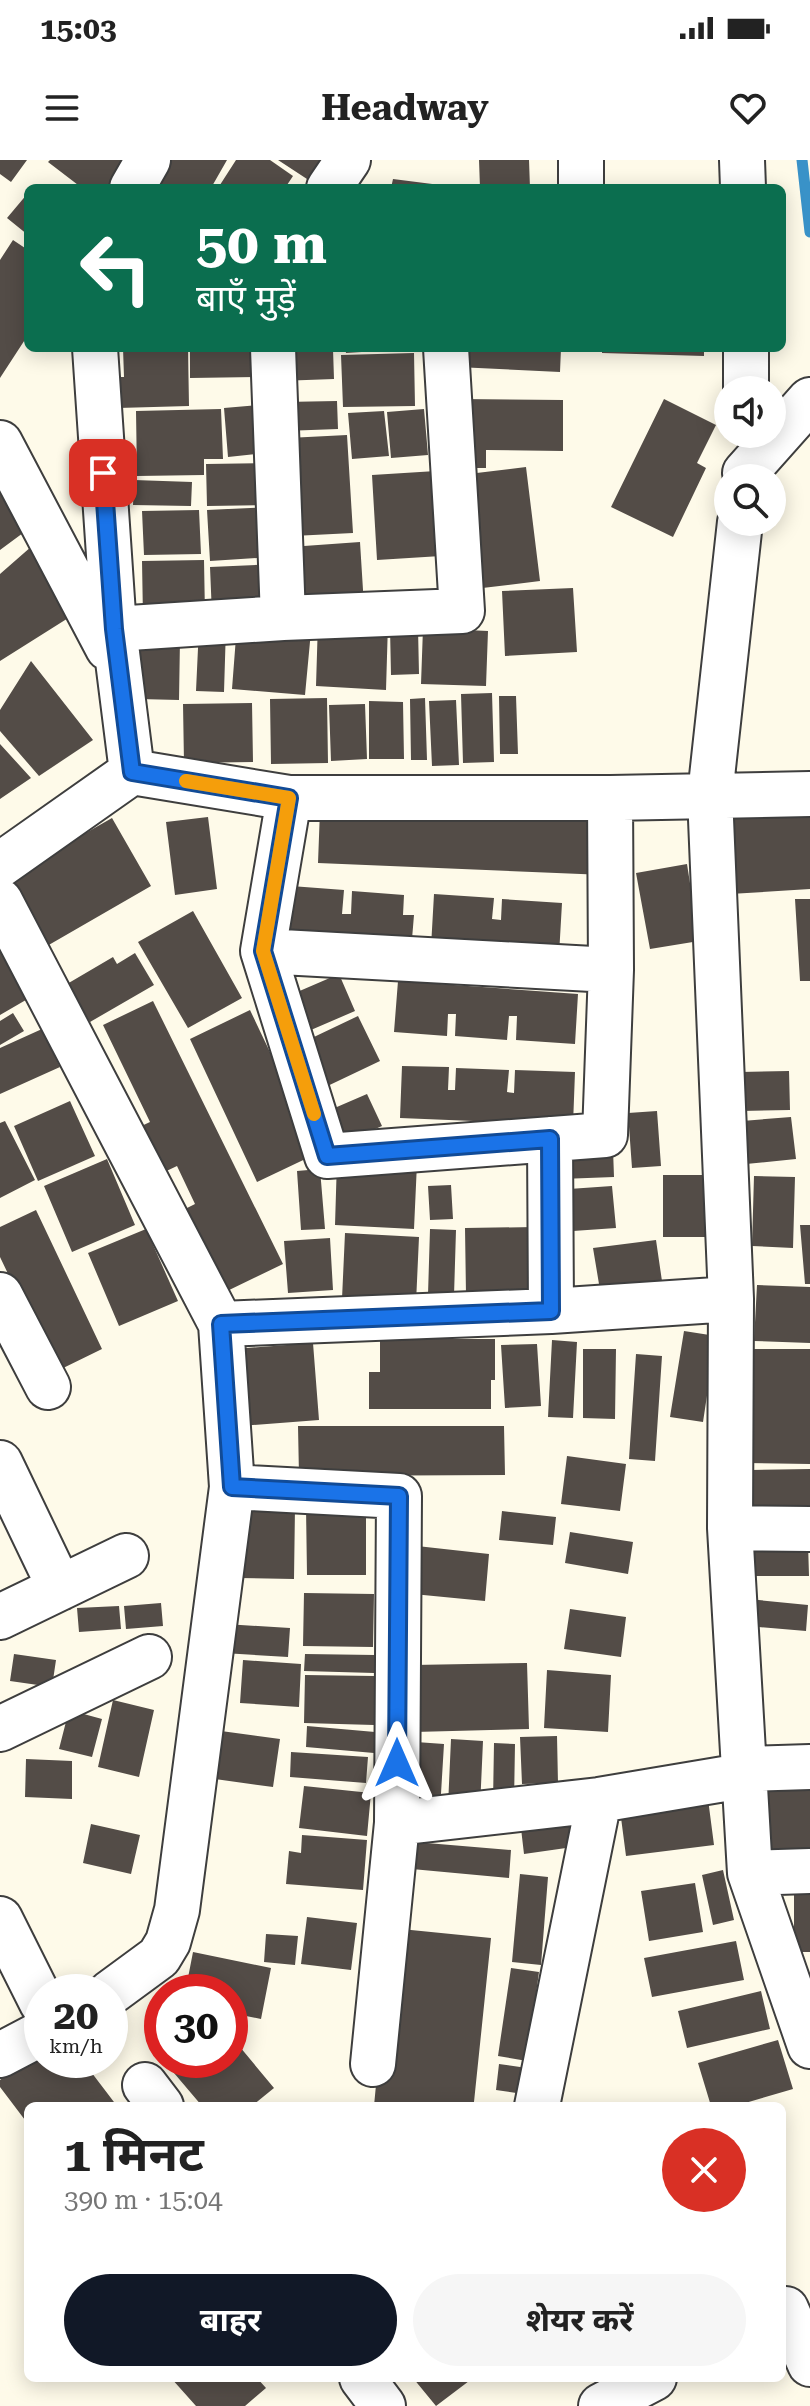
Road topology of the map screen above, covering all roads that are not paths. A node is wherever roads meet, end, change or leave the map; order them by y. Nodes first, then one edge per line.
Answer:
1 (148, 160) edge
2 (348, 160) edge
3 (581, 160) edge
4 (742, 160) edge
5 (134, 184) edge
6 (332, 184) edge
7 (581, 184) edge
8 (743, 184) edge
9 (95, 352) edge
10 (273, 352) edge
11 (446, 352) edge
12 (746, 352) edge
13 (746, 376) edge
14 (810, 400) edge
15 (0, 443) edge
16 (745, 462) edge
17 (738, 536) edge
18 (283, 618) junction
19 (116, 649) junction
20 (132, 772) junction
21 (810, 794) edge
22 (710, 795) junction
23 (289, 798) junction
24 (610, 798) junction
25 (0, 865) edge
26 (0, 901) edge
27 (263, 951) junction
28 (611, 970) junction
29 (550, 1139) junction
30 (0, 1295) edge
31 (731, 1299) junction
32 (551, 1311) junction
33 (221, 1324) junction
34 (48, 1387) dead end
35 (0, 1463) edge
36 (232, 1487) junction
37 (730, 1528) junction
38 (810, 1529) edge
39 (126, 1556) dead end
40 (60, 1588) junction
41 (0, 1617) edge
42 (149, 1657) dead end
43 (1, 1726) edge
44 (810, 1767) edge
45 (742, 1773) junction
46 (599, 1800) junction
47 (397, 1823) junction
48 (810, 1871) edge
49 (750, 1873) junction
50 (0, 1919) edge
51 (28, 1974) edge
52 (128, 1980) edge
53 (24, 2042) edge
54 (810, 2046) edge
55 (0, 2055) edge
56 (373, 2064) dead end
57 (538, 2102) edge
58 (793, 2306) edge
59 (810, 2364) edge
60 (365, 2382) edge
61 (646, 2382) edge
62 (383, 2406) edge
63 (601, 2406) edge

1 - 5 street
2 - 6 street
3 - 7 street
4 - 8 street
9 - 19 street
10 - 18 street
11 - 18 street
12 - 13 street
14 - 16 street
15 - 19 street
17 - 22 street
18 - 19 street
19 - 20 street
20 - 23 street
20 - 25 street
21 - 22 street
22 - 24 street
22 - 31 street
23 - 24 street
23 - 27 street
24 - 28 street
26 - 33 street
27 - 28 street
27 - 29 street
28 - 29 street
29 - 32 street
30 - 34 street
31 - 32 street
31 - 37 street
32 - 33 street
33 - 36 street
35 - 40 street
36 - 47 street
36 - 52 street
37 - 38 street
37 - 45 street
39 - 40 street
40 - 41 street
42 - 43 street
44 - 45 street
45 - 46 street
45 - 49 street
46 - 47 street
46 - 57 street
47 - 56 street
48 - 49 street
49 - 54 street
50 - 51 street
53 - 55 street
58 - 59 street
60 - 62 street
61 - 63 street

